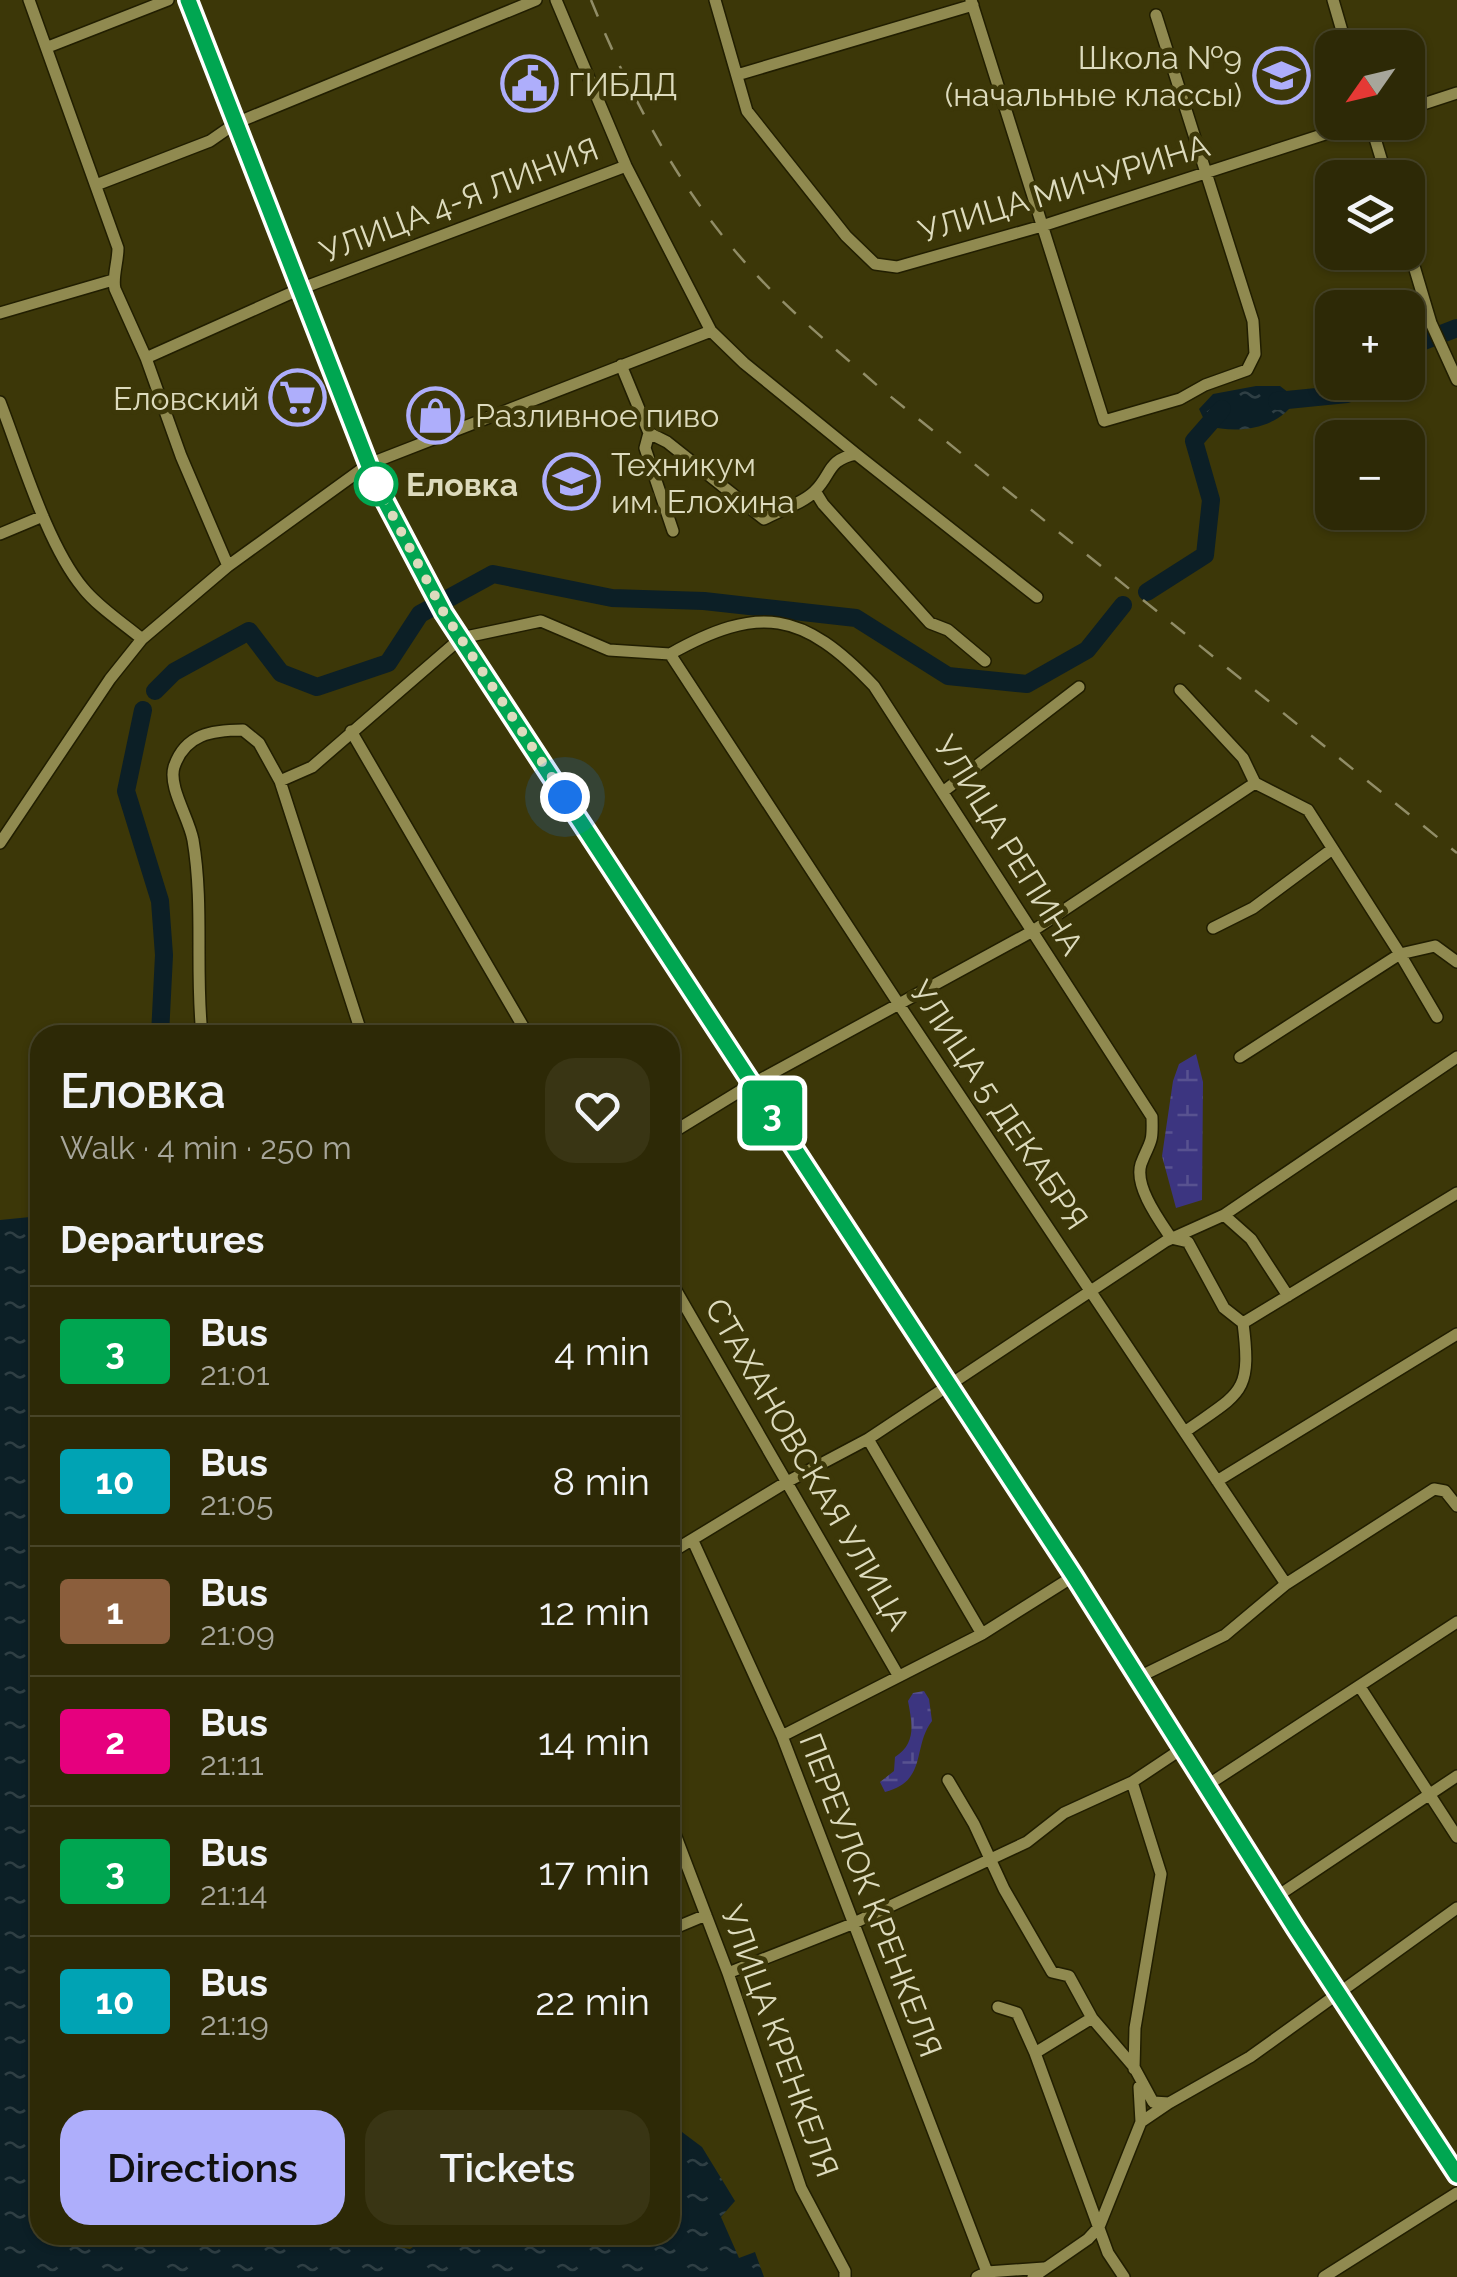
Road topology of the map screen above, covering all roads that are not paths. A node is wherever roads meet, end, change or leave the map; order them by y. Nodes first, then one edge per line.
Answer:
1 (28, 0) edge
2 (168, 0) edge
3 (188, 0) edge
4 (536, 0) edge
5 (556, 0) edge
6 (715, 0) edge
7 (1332, 0) edge
8 (972, 3) edge
9 (1156, 15) dead end
10 (1341, 30) edge
11 (48, 48) junction
12 (738, 76) junction
13 (1457, 94) edge
14 (1425, 104) edge
15 (236, 124) junction
16 (1315, 138) edge
17 (626, 166) junction
18 (1207, 174) junction
19 (96, 185) junction
20 (1042, 226) junction
21 (1415, 270) edge
22 (113, 280) junction
23 (300, 289) junction
24 (0, 313) edge
25 (711, 331) junction
26 (146, 358) junction
27 (621, 365) junction
28 (1457, 380) edge
29 (0, 402) edge
30 (649, 433) junction
31 (856, 454) junction
32 (368, 464) junction
33 (815, 491) junction
34 (43, 516) junction
35 (673, 531) dead end
36 (0, 534) edge
37 (228, 566) junction
38 (1037, 597) dead end
39 (460, 638) junction
40 (142, 639) junction
41 (670, 654) junction
42 (986, 660) dead end
43 (1079, 687) dead end
44 (1180, 690) dead end
45 (350, 731) junction
46 (280, 781) junction
47 (1254, 783) junction
48 (944, 791) junction
49 (0, 843) edge
50 (1331, 850) junction
51 (1213, 928) dead end
52 (1031, 932) junction
53 (1400, 954) junction
54 (1457, 962) edge
55 (900, 1006) junction
56 (1437, 1016) dead end
57 (201, 1025) edge
58 (359, 1025) edge
59 (522, 1025) edge
60 (1457, 1056) edge
61 (1240, 1058) dead end
62 (753, 1084) junction
63 (680, 1128) edge
64 (1457, 1192) edge
65 (1224, 1216) junction
66 (1172, 1238) junction
67 (1090, 1291) junction
68 (1288, 1296) junction
69 (680, 1298) edge
70 (1243, 1323) junction
71 (1457, 1334) edge
72 (949, 1385) junction
73 (1186, 1431) junction
74 (868, 1439) junction
75 (1217, 1481) junction
76 (785, 1483) junction
77 (1457, 1506) edge
78 (693, 1541) junction
79 (680, 1547) edge
80 (1074, 1576) junction
81 (1286, 1584) junction
82 (1457, 1622) edge
83 (982, 1634) junction
84 (898, 1675) junction
85 (1139, 1678) junction
86 (1360, 1686) junction
87 (782, 1736) junction
88 (1182, 1748) junction
89 (1457, 1776) edge
90 (948, 1780) dead end
91 (1132, 1782) junction
92 (1206, 1786) junction
93 (1430, 1795) junction
94 (1457, 1837) edge
95 (680, 1847) edge
96 (990, 1860) junction
97 (1276, 1897) junction
98 (1457, 1908) edge
99 (706, 1915) junction
100 (852, 1924) junction
101 (680, 1926) edge
102 (728, 1973) junction
103 (1337, 1992) junction
104 (998, 2007) dead end
105 (1092, 2018) junction
106 (1036, 2053) junction
107 (1134, 2068) junction
108 (1169, 2102) junction
109 (1141, 2122) junction
110 (1457, 2174) edge
111 (1457, 2194) edge
112 (1098, 2227) junction
113 (1044, 2268) junction
114 (847, 2275) edge
115 (982, 2275) edge
116 (1033, 2277) edge
117 (1124, 2277) edge
118 (1324, 2277) edge

1 - 11 street
2 - 11 street
3 - 15 main road
4 - 15 street
5 - 17 street
6 - 12 street
7 - 10 street
8 - 12 street
8 - 20 street
9 - 18 street
11 - 19 street
12 - 20 street, УЛИЦА МИЧУРИНА
13 - 14 street
15 - 19 street
15 - 23 main road
16 - 18 street, УЛИЦА МИЧУРИНА
17 - 23 street, УЛИЦА 4-Я ЛИНИЯ
17 - 25 street
18 - 20 street, УЛИЦА МИЧУРИНА
18 - 20 street
19 - 22 street
21 - 28 street
22 - 24 street
22 - 26 street
23 - 26 street, УЛИЦА 4-Я ЛИНИЯ
23 - 32 main road
25 - 27 street
25 - 31 street
26 - 37 street
27 - 30 street
27 - 32 street
29 - 34 street
30 - 33 street
30 - 35 street
31 - 33 street
31 - 38 street
32 - 37 street
32 - 39 main road
33 - 42 street
34 - 36 street
34 - 40 street
37 - 40 street
39 - 41 street
39 - 45 street
39 - 62 main road
40 - 49 street
41 - 48 street, УЛИЦА РЕПИНА
41 - 55 street, УЛИЦА 5 ДЕКАБРЯ
43 - 48 street
44 - 47 street
45 - 46 street
45 - 59 street
46 - 57 street
46 - 58 street
47 - 50 street
47 - 52 street
48 - 52 street, УЛИЦА РЕПИНА
50 - 51 street
50 - 53 street
52 - 55 street
52 - 66 street, УЛИЦА РЕПИНА
53 - 54 street
53 - 56 street
53 - 61 street
55 - 62 street
55 - 67 street, УЛИЦА 5 ДЕКАБРЯ
60 - 65 street
62 - 63 street
62 - 72 main road
64 - 68 street
65 - 66 street
65 - 68 street
66 - 67 street
66 - 70 street, УЛИЦА РЕПИНА
67 - 72 street
67 - 73 street, УЛИЦА 5 ДЕКАБРЯ
68 - 70 street
69 - 76 street, СТАХАНОВСКАЯ УЛИЦА
70 - 73 street
71 - 75 street
72 - 74 street
72 - 80 main road
73 - 75 street, УЛИЦА 5 ДЕКАБРЯ
74 - 76 street
74 - 83 street
75 - 81 street, УЛИЦА 5 ДЕКАБРЯ
76 - 78 street
76 - 84 street, СТАХАНОВСКАЯ УЛИЦА
77 - 81 street
78 - 79 street
78 - 87 street, ПЕРЕУЛОК КРЕНКЕЛЯ
80 - 83 street
80 - 85 main road
81 - 85 street
82 - 86 street
83 - 84 street
84 - 87 street
85 - 88 main road
86 - 92 street
86 - 93 street
87 - 100 street, ПЕРЕУЛОК КРЕНКЕЛЯ
88 - 91 street
88 - 92 main road
89 - 93 street
90 - 96 street
91 - 96 street
91 - 107 street
92 - 97 main road
93 - 94 street
93 - 97 street
95 - 99 street, УЛИЦА КРЕНКЕЛЯ
96 - 100 street
96 - 105 street
97 - 103 main road
98 - 103 street
99 - 101 street
99 - 102 street, УЛИЦА КРЕНКЕЛЯ
100 - 102 street
100 - 115 street, ПЕРЕУЛОК КРЕНКЕЛЯ
102 - 114 street, УЛИЦА КРЕНКЕЛЯ
103 - 108 street
103 - 110 main road
104 - 106 street
105 - 106 street
105 - 107 street
106 - 112 street
107 - 108 street
107 - 109 street
108 - 109 street
109 - 112 street
111 - 118 street
112 - 113 street
112 - 117 street
113 - 115 street
113 - 116 street

